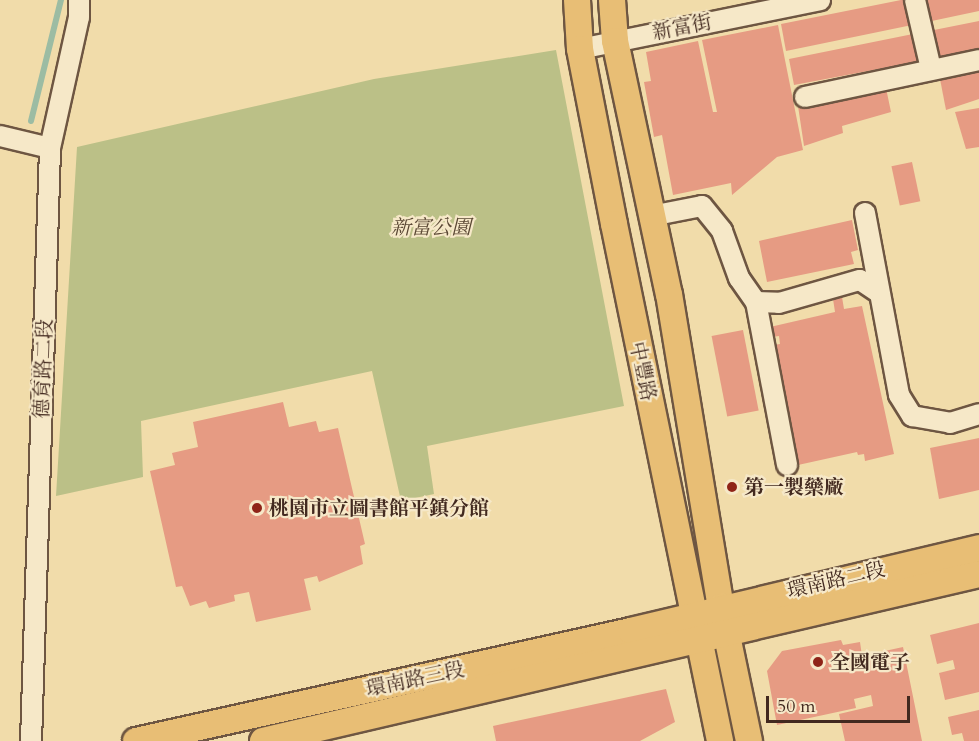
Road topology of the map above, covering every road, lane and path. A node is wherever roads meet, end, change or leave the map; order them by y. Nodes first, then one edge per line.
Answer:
1 (79, 0) edge
2 (577, 0) edge
3 (612, 0) edge
4 (820, 0) edge
5 (915, 0) edge
6 (615, 41) junction
7 (580, 49) junction
8 (979, 60) edge
9 (931, 69) junction
10 (805, 97) dead end
11 (0, 136) edge
12 (50, 148) junction
13 (866, 213) dead end
14 (651, 216) junction
15 (614, 224) junction
16 (878, 292) junction
17 (756, 302) junction
18 (979, 414) edge
19 (787, 465) dead end
20 (979, 548) edge
21 (979, 574) edge
22 (721, 607) junction
23 (693, 614) junction
24 (727, 633) junction
25 (699, 640) junction
26 (31, 741) edge
27 (136, 741) edge
28 (263, 741) edge
29 (720, 741) edge
30 (749, 741) edge

1 - 12 street, 德育路二段
2 - 7 main road, 中豐路
3 - 6 main road, 中豐路
4 - 6 street, 新富街
5 - 9 street
6 - 7 street, 新富街
6 - 14 main road, 中豐路
7 - 15 main road, 中豐路
8 - 9 street
9 - 10 street
11 - 12 street
12 - 26 street, 德育路二段
13 - 16 street
14 - 15 main road
14 - 17 street
14 - 22 main road, 中豐路
15 - 23 main road, 中豐路
16 - 17 street
16 - 18 street
17 - 19 street
20 - 22 main road, 環南路二段
21 - 24 main road, 環南路二段
22 - 23 main road, 環南路二段
22 - 24 main road, 中豐路
23 - 25 main road, 中豐路
23 - 27 main road, 環南路三段
24 - 25 main road, 環南路二段
24 - 30 main road, 中豐路
25 - 28 main road, 環南路三段
25 - 29 main road, 中豐路

